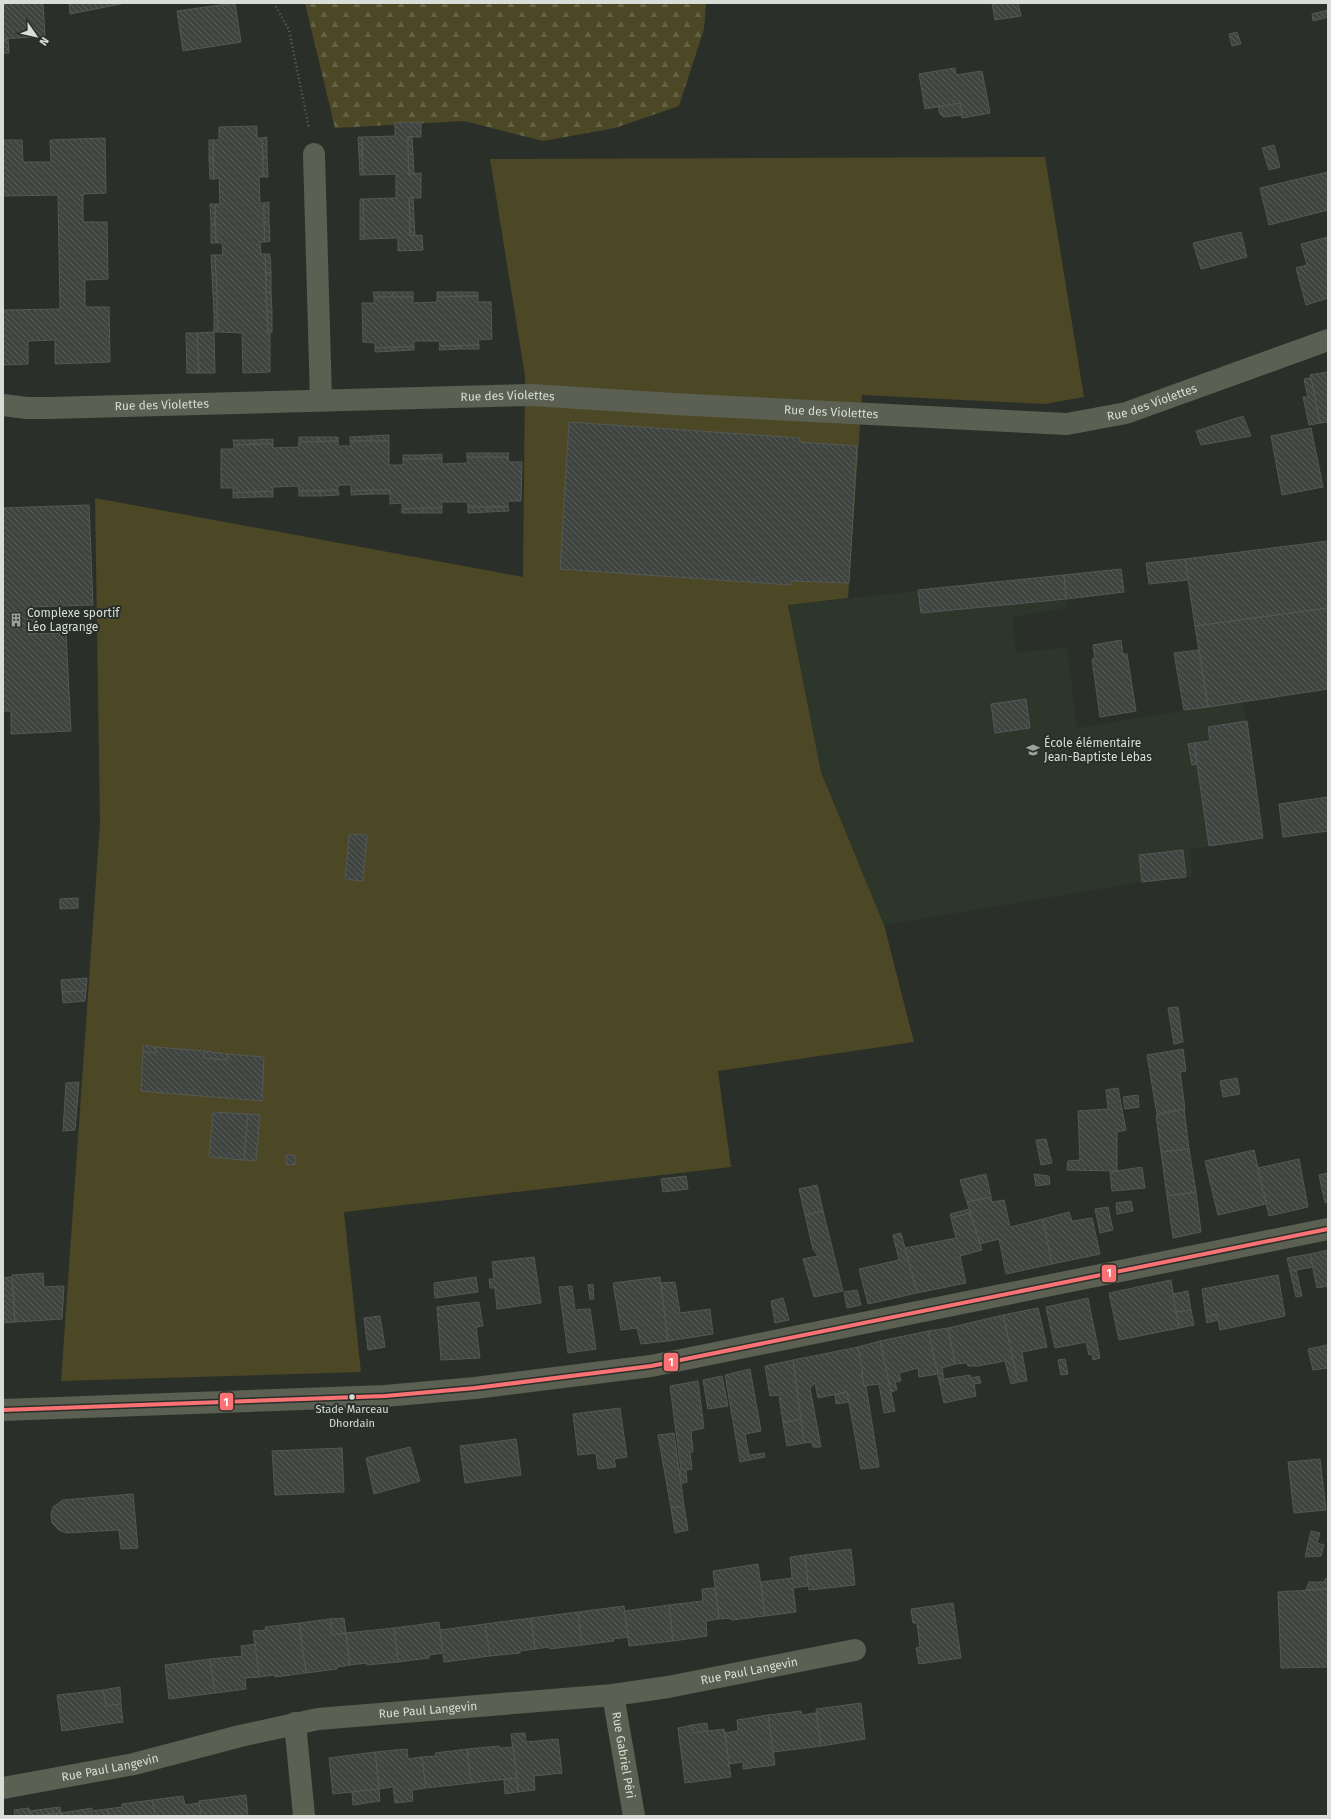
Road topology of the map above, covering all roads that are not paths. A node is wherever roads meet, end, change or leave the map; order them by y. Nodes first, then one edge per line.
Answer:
1 (314, 154) road end
2 (1328, 340) edge
3 (321, 400) junction
4 (3, 405) edge
5 (1328, 1229) edge
6 (3, 1410) edge
7 (856, 1650) dead end
8 (613, 1695) junction
9 (295, 1723) junction
10 (3, 1788) edge
11 (304, 1816) edge
12 (634, 1816) edge

1 - 3 street
2 - 3 street, Rue des Violettes
3 - 4 street, Rue des Violettes
5 - 6 street
7 - 8 street, Rue Paul Langevin
8 - 9 street, Rue Paul Langevin
8 - 12 street, Rue Gabriel Péri
9 - 10 street, Rue Paul Langevin
9 - 11 street

